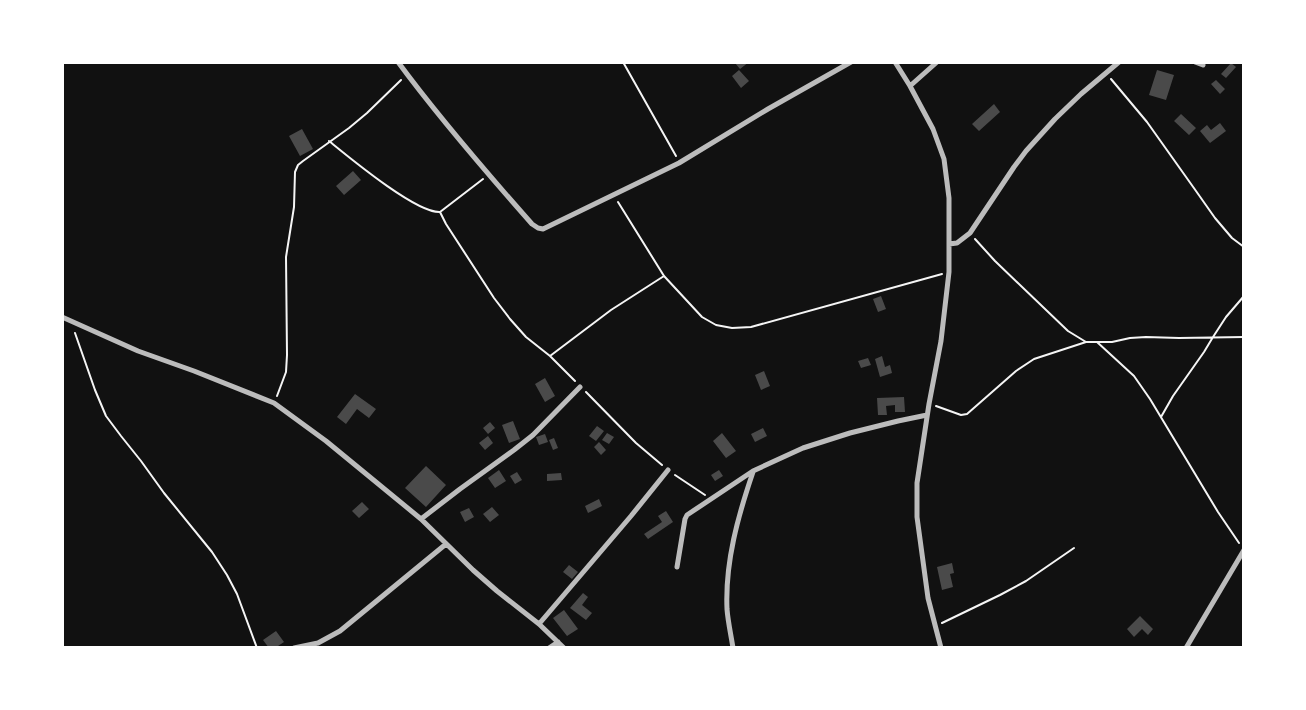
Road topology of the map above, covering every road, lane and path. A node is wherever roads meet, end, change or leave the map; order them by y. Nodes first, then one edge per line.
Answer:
1 (398, 62) edge
2 (623, 62) edge
3 (851, 62) edge
4 (895, 62) edge
5 (937, 62) edge
6 (1119, 62) edge
7 (1195, 62) edge
8 (1203, 65) dead end
9 (1106, 73) junction
10 (407, 74) junction
11 (910, 86) junction
12 (329, 141) junction
13 (679, 163) junction
14 (488, 175) junction
15 (614, 195) junction
16 (440, 212) junction
17 (970, 233) junction
18 (949, 244) junction
19 (1244, 247) edge
20 (949, 272) junction
21 (664, 276) junction
22 (1244, 296) edge
23 (62, 317) edge
24 (71, 321) junction
25 (1212, 337) junction
26 (1244, 337) edge
27 (1086, 342) junction
28 (1097, 342) junction
29 (550, 356) junction
30 (580, 386) junction
31 (274, 403) junction
32 (928, 404) junction
33 (927, 416) junction
34 (1161, 418) junction
35 (668, 470) junction
36 (753, 471) junction
37 (711, 499) junction
38 (421, 519) junction
39 (446, 544) junction
40 (1074, 548) dead end
41 (1244, 550) edge
42 (677, 568) dead end
43 (539, 624) junction
44 (935, 626) junction
45 (558, 642) junction
46 (257, 648) edge
47 (294, 648) edge
48 (549, 648) edge
49 (564, 648) edge
50 (733, 648) edge
51 (941, 648) edge
52 (1186, 648) edge

1 - 10 street
2 - 13 path
3 - 13 street
4 - 11 street
5 - 11 street
6 - 9 street
7 - 8 street
9 - 17 street
9 - 19 path
10 - 12 path
10 - 14 street
11 - 18 street
12 - 16 path
12 - 31 path
13 - 15 street
14 - 15 street
14 - 16 path
15 - 21 path
16 - 29 path
17 - 18 street
17 - 27 path
18 - 20 street
20 - 21 path
20 - 32 street
21 - 29 path
22 - 25 path
23 - 24 street
24 - 31 street
24 - 46 path
25 - 26 path
25 - 28 path
25 - 34 path
27 - 28 path
27 - 32 path
28 - 34 path
29 - 30 path
30 - 35 path
30 - 38 street
31 - 38 street
32 - 33 street
33 - 36 street
33 - 44 street
34 - 41 path
35 - 37 path
35 - 43 street
36 - 37 street
36 - 50 street
37 - 42 street
38 - 39 street
39 - 43 street
39 - 47 street
40 - 44 path
41 - 52 street
43 - 45 street
44 - 51 street
45 - 48 street
45 - 49 street

